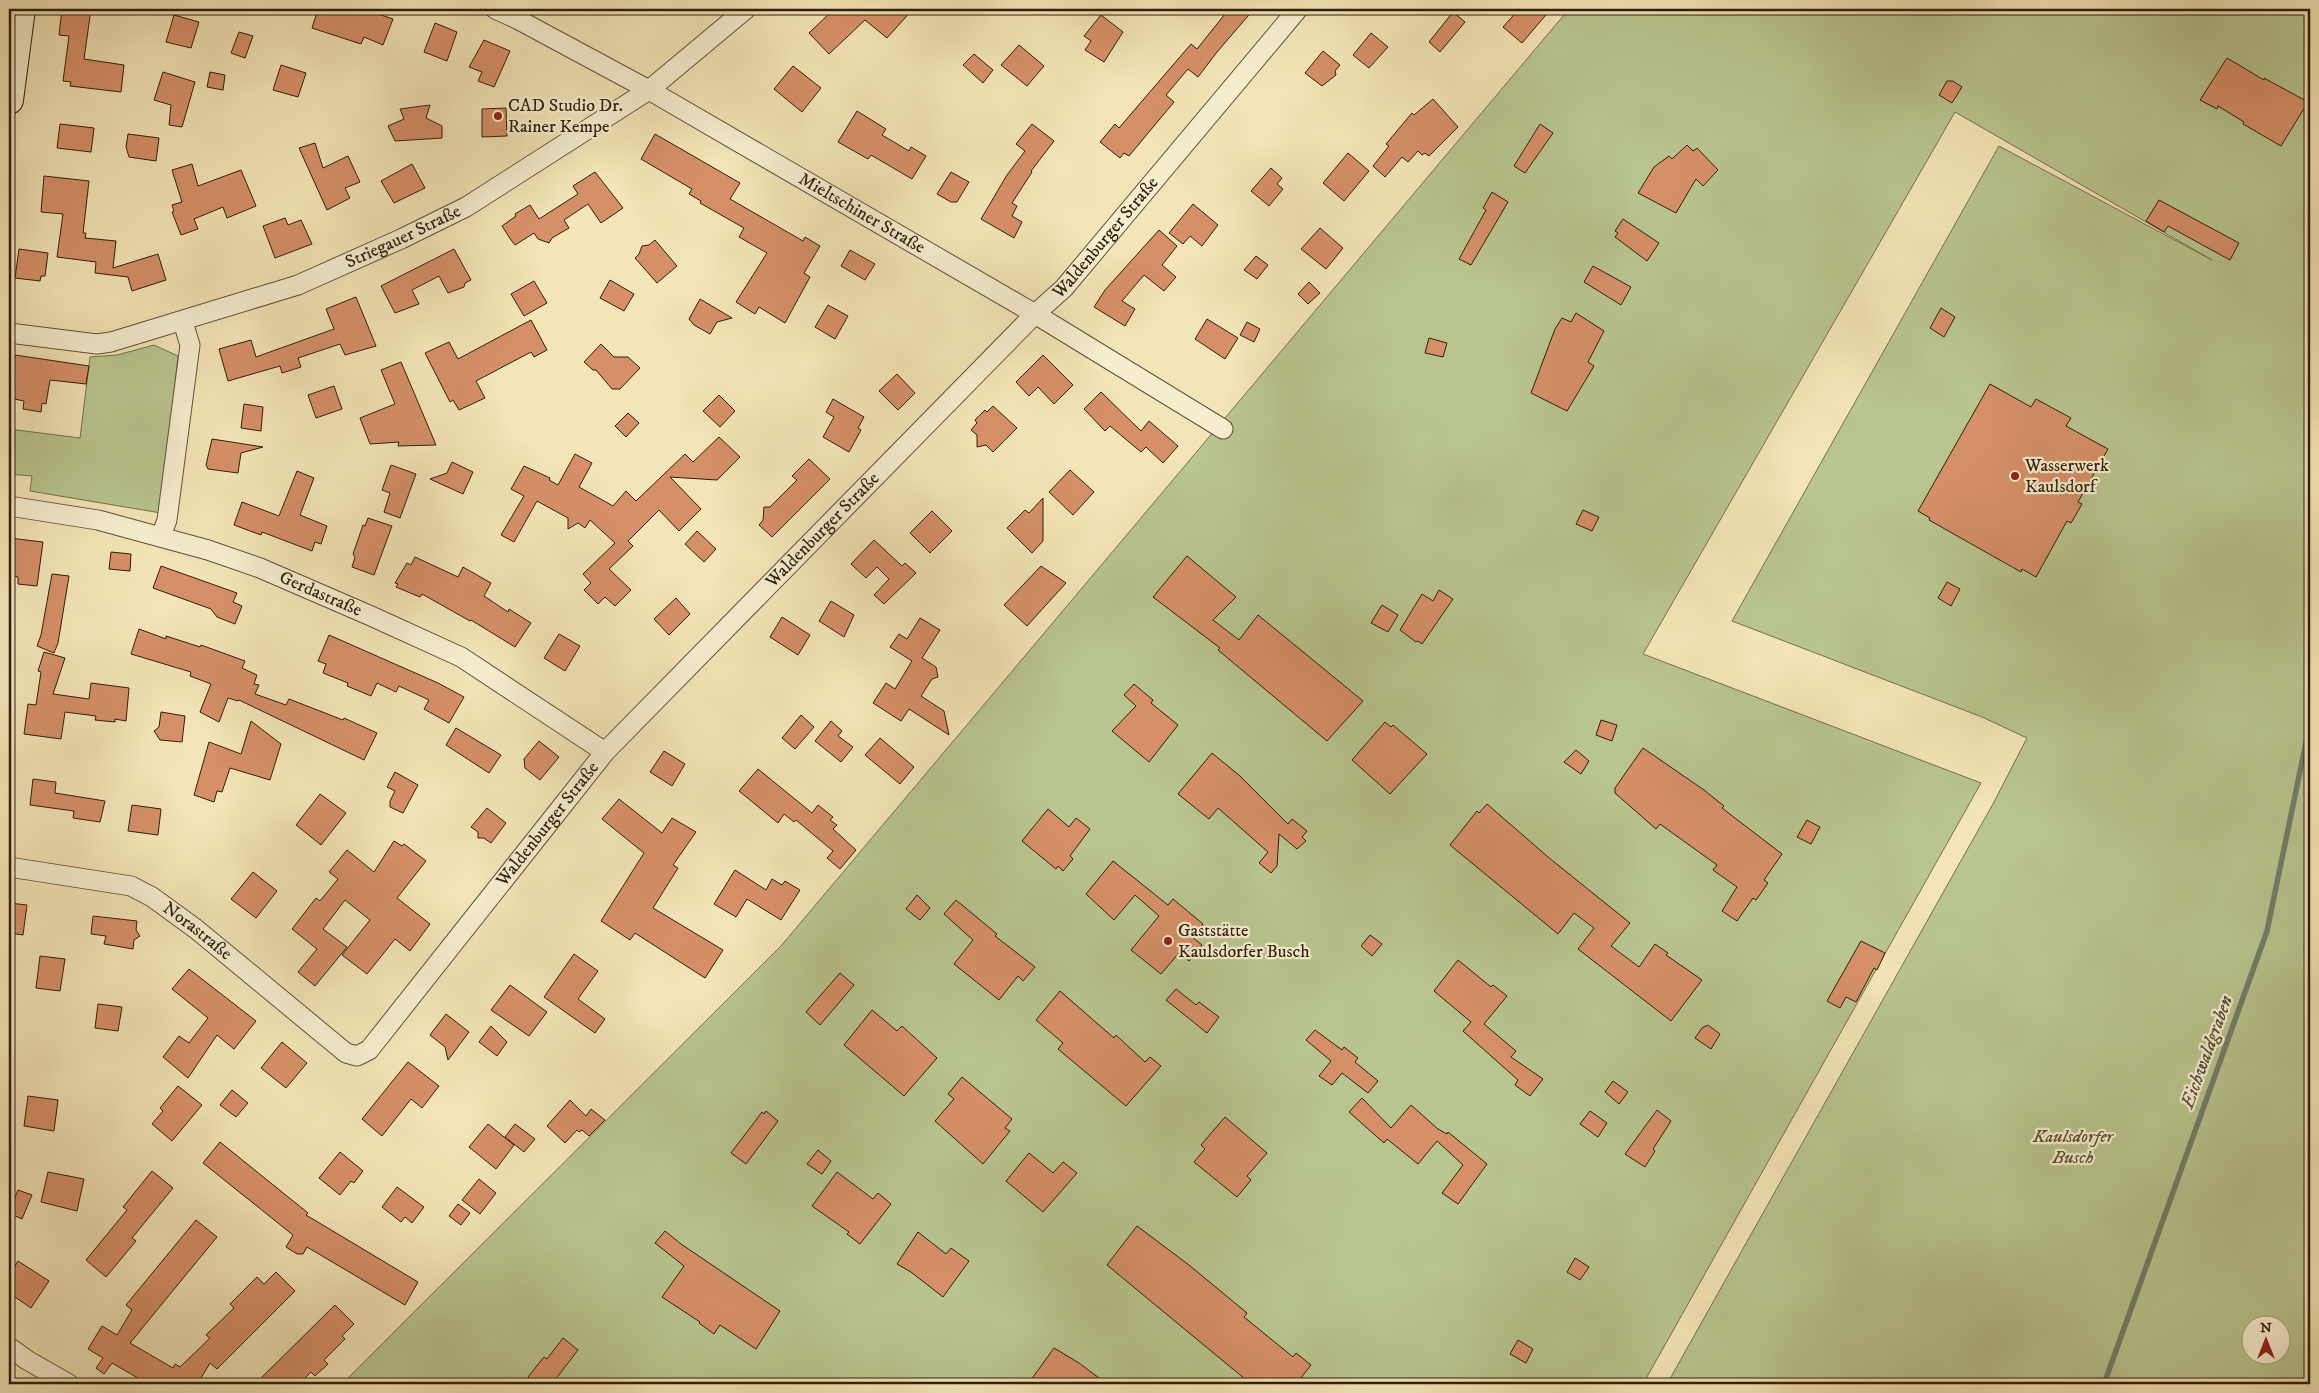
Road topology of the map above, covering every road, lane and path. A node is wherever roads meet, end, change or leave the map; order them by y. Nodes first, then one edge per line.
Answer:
1 (21, 9) edge
2 (494, 9) edge
3 (746, 9) edge
4 (1298, 9) edge
5 (649, 90) junction
6 (9, 100) edge
7 (1035, 314) junction
8 (183, 322) junction
9 (9, 333) edge
10 (1223, 429) dead end
11 (9, 506) edge
12 (161, 536) junction
13 (605, 752) junction
14 (9, 867) edge
15 (357, 1056) joint
16 (9, 1347) edge
17 (69, 1384) edge

1 - 6 main road
2 - 5 street, Mieltschiner Straße
3 - 5 street, Striegauer Straße
4 - 7 street, Waldenburger Straße
5 - 7 street, Mieltschiner Straße
5 - 8 street, Striegauer Straße
7 - 10 street, Mieltschiner Straße
7 - 13 street, Waldenburger Straße
8 - 9 street, Striegauer Straße
8 - 12 street
11 - 12 street, Gerdastraße
12 - 13 street, Gerdastraße
13 - 15 street, Waldenburger Straße
14 - 15 street, Norastraße
16 - 17 street

